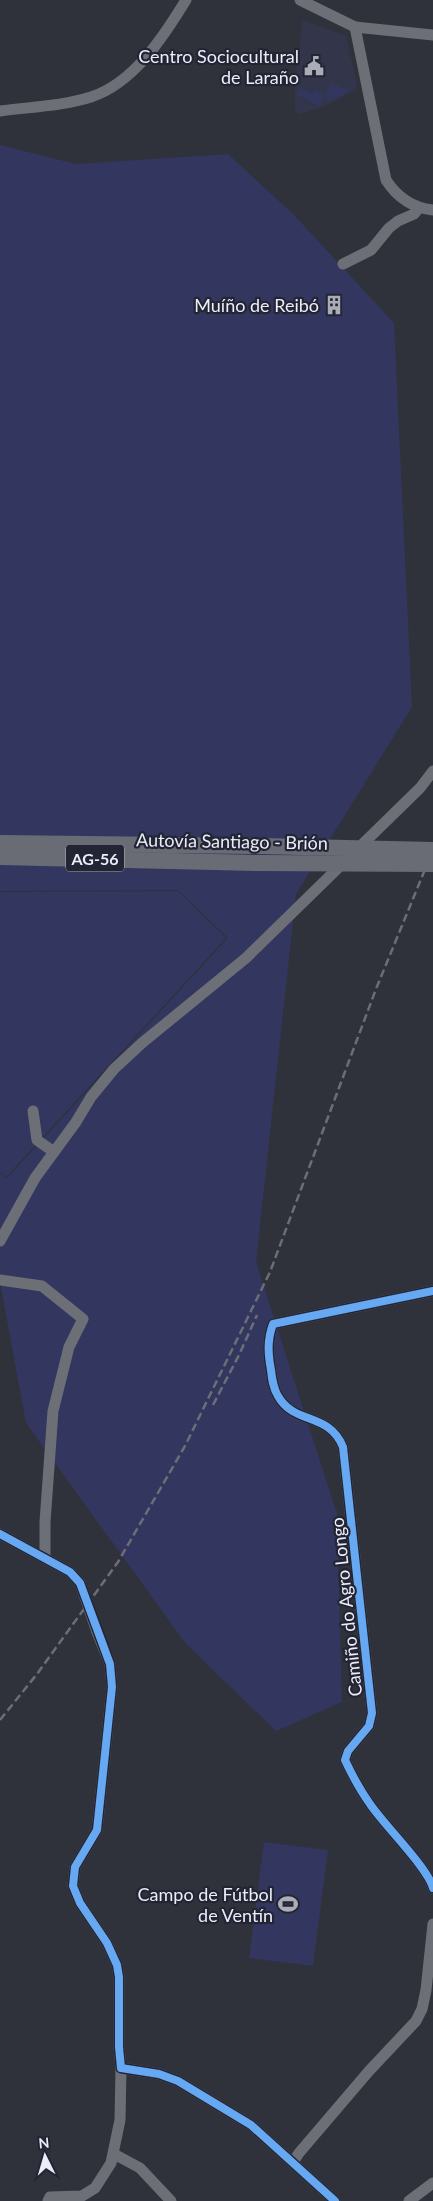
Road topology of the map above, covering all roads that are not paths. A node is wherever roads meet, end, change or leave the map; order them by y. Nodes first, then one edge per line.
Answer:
1 (186, 0) edge
2 (300, 0) edge
3 (355, 26) junction
4 (433, 36) edge
5 (0, 111) edge
6 (419, 208) junction
7 (433, 210) edge
8 (343, 264) dead end
9 (433, 771) edge
10 (0, 843) edge
11 (433, 850) edge
12 (0, 857) edge
13 (433, 864) edge
14 (33, 1111) dead end
15 (54, 1152) junction
16 (0, 1241) edge
17 (0, 1280) edge
18 (433, 1291) edge
19 (0, 1534) edge
20 (45, 1558) junction
21 (433, 1888) edge
22 (433, 1924) edge
23 (422, 2009) junction
24 (433, 2015) edge
25 (121, 2068) junction
26 (114, 2154) junction
27 (293, 2162) junction
28 (433, 2183) edge
29 (48, 2201) edge
30 (171, 2201) edge
31 (335, 2201) edge
32 (409, 2201) edge

1 - 5 street
2 - 3 street
3 - 4 street
3 - 6 street
6 - 7 street
6 - 8 street
9 - 15 street
10 - 11 highway, Autovía Santiago - Brión / AG-56, bridge
12 - 13 highway, Autovía Santiago - Brión / AG-56, bridge
14 - 15 street
15 - 16 street
17 - 20 street
18 - 21 street, Camiño do Agro Longo
19 - 20 street
20 - 25 street, bridge
22 - 23 street
23 - 24 street
23 - 27 street
25 - 26 street
25 - 27 street
26 - 29 street
26 - 30 street
27 - 31 street
28 - 32 street

